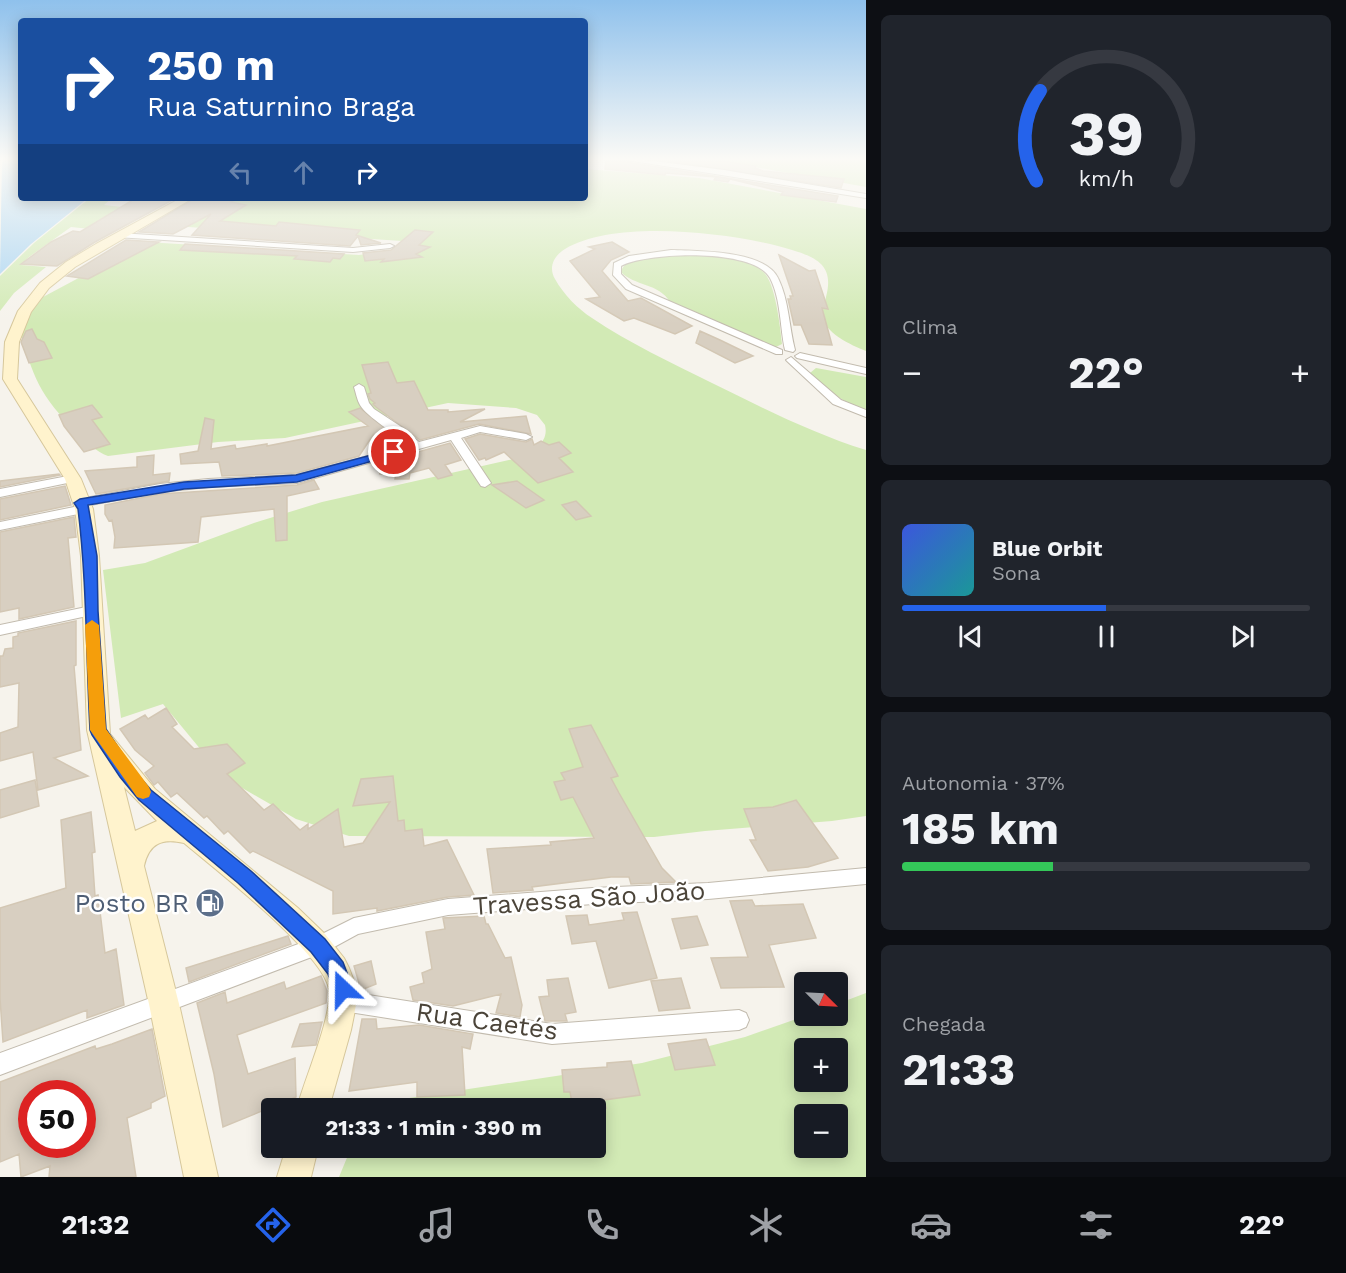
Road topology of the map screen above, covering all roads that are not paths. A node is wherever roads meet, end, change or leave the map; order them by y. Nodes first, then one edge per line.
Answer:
1 (158, 214) edge
2 (118, 235) junction
3 (390, 246) dead end
4 (790, 354) junction
5 (866, 371) edge
6 (359, 387) dead end
7 (866, 414) edge
8 (454, 436) junction
9 (526, 437) dead end
10 (416, 446) junction
11 (73, 479) junction
12 (485, 483) dead end
13 (0, 493) edge
14 (82, 506) junction
15 (0, 526) edge
16 (91, 611) junction
17 (0, 630) edge
18 (98, 730) junction
19 (191, 834) junction
20 (130, 869) junction
21 (866, 876) edge
22 (318, 946) junction
23 (343, 1001) junction
24 (164, 1004) junction
25 (739, 1020) dead end
26 (0, 1064) edge
27 (316, 1098) edge
28 (299, 1158) edge
29 (201, 1177) edge
30 (294, 1177) edge

1 - 2 main road
2 - 3 street
2 - 11 main road
4 - 4 street
4 - 5 street
4 - 7 street
6 - 10 street
8 - 9 street
8 - 10 street
8 - 12 street
10 - 14 street
11 - 13 street
11 - 14 main road
14 - 15 street
14 - 16 main road
16 - 17 street
16 - 18 main road
18 - 19 main road
18 - 20 main road
19 - 20 main road
19 - 22 main road
20 - 24 main road
21 - 22 street, Travessa São João
22 - 23 main road
22 - 24 street, Travessa São João
23 - 25 street, Rua Caetés
23 - 27 main road
24 - 26 street, Travessa São João
24 - 29 main road
28 - 30 main road

